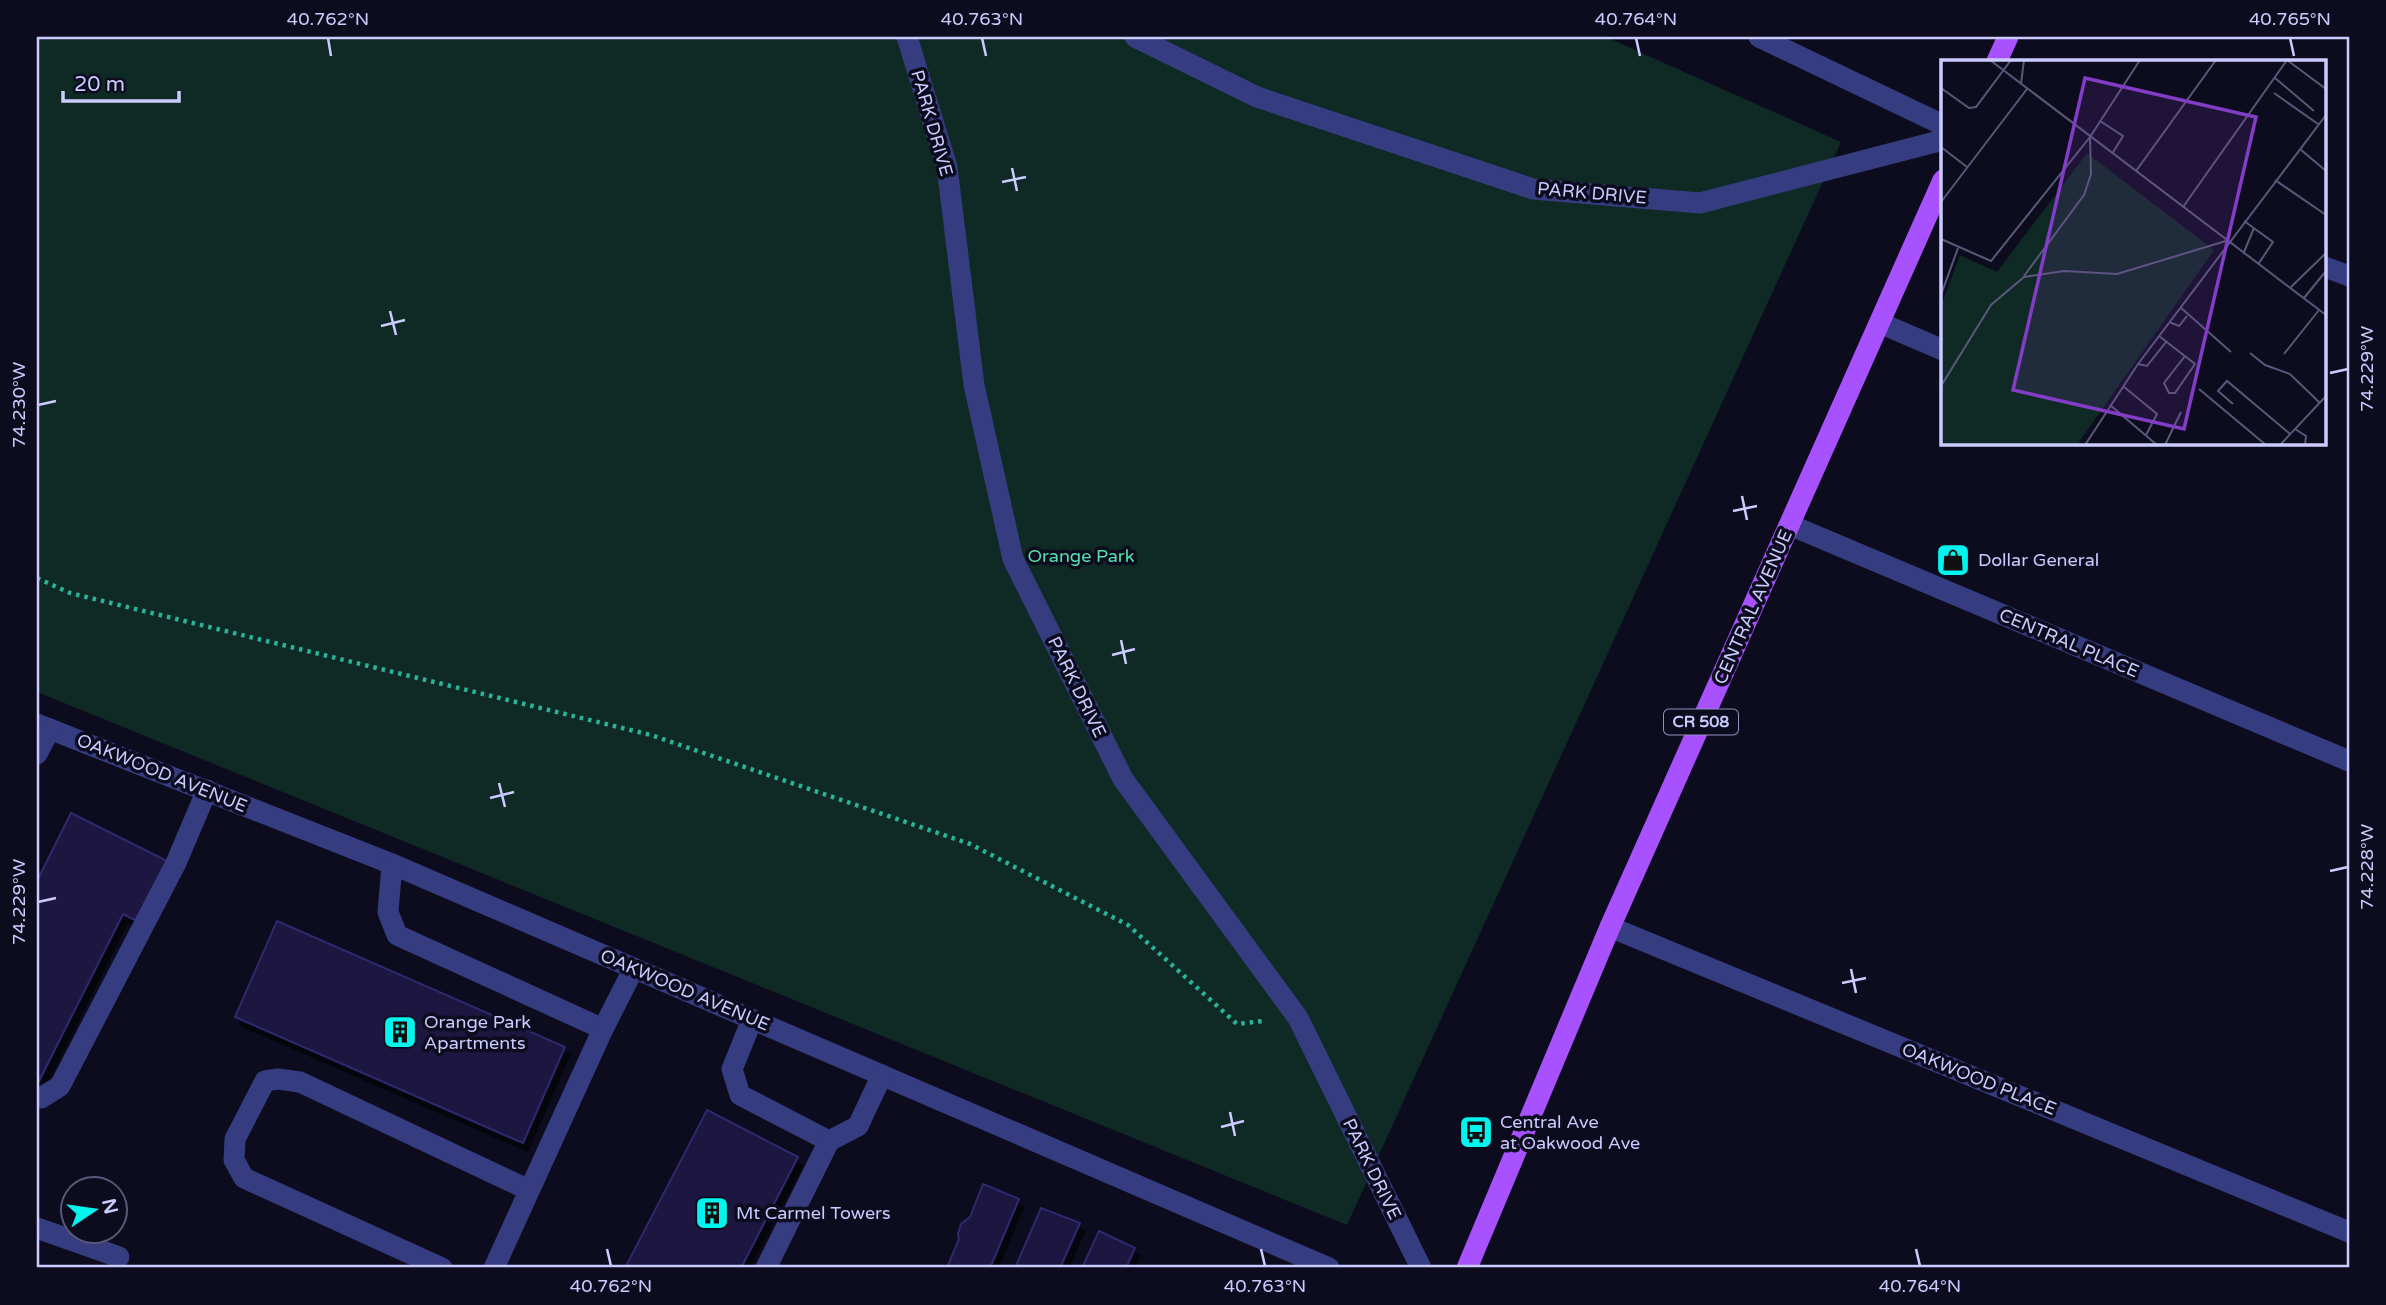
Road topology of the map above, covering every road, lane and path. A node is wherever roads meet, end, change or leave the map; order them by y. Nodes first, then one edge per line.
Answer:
1 (907, 37) edge
2 (1135, 37) edge
3 (1759, 37) edge
4 (2008, 37) edge
5 (1997, 60) edge
6 (1941, 124) edge
7 (1941, 141) edge
8 (1941, 185) edge
9 (2326, 267) edge
10 (2349, 276) edge
11 (1880, 323) junction
12 (1941, 348) edge
13 (1790, 525) junction
14 (37, 578) edge
15 (43, 726) edge
16 (37, 754) edge
17 (2349, 761) edge
18 (207, 790) junction
19 (392, 864) junction
20 (1610, 927) junction
21 (634, 968) junction
22 (1298, 1018) junction
23 (752, 1020) junction
24 (603, 1029) junction
25 (882, 1075) junction
26 (37, 1097) edge
27 (830, 1141) junction
28 (529, 1190) junction
29 (37, 1228) edge
30 (2349, 1232) edge
31 (120, 1257) dead end
32 (442, 1268) edge
33 (494, 1268) edge
34 (766, 1268) edge
35 (1329, 1268) edge
36 (1421, 1268) edge
37 (1468, 1268) edge

1 - 22 street, PARK DRIVE
2 - 7 street, PARK DRIVE
3 - 6 street
4 - 5 main road
8 - 11 main road, CENTRAL AVENUE / CR 508
9 - 10 street
11 - 12 street
11 - 13 main road, CENTRAL AVENUE / CR 508
13 - 17 street, CENTRAL PLACE
13 - 20 main road, CENTRAL AVENUE / CR 508
14 - 22 path
15 - 16 street
15 - 18 street, OAKWOOD AVENUE
18 - 19 street, OAKWOOD AVENUE
18 - 26 street
19 - 21 street, OAKWOOD AVENUE
19 - 24 street
20 - 30 street, OAKWOOD PLACE
20 - 37 main road, CENTRAL AVENUE / CR 508
21 - 23 street, OAKWOOD AVENUE
21 - 24 street
22 - 36 street, PARK DRIVE
23 - 25 street, OAKWOOD AVENUE
23 - 27 street
24 - 28 street
25 - 27 street
25 - 35 street, OAKWOOD AVENUE
27 - 34 street
28 - 32 street
28 - 33 street
29 - 31 street

